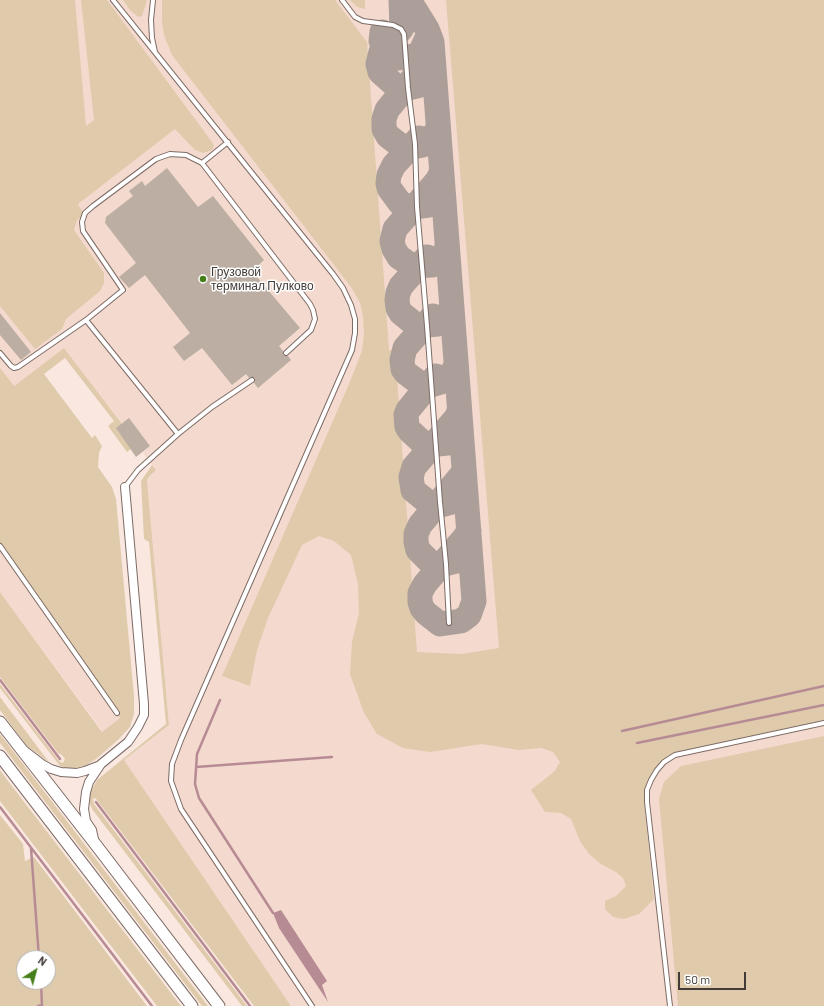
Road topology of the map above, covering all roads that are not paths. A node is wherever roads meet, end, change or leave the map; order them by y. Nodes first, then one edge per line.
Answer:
1 (113, 0) edge
2 (153, 0) edge
3 (342, 0) edge
4 (156, 54) junction
5 (228, 142) junction
6 (202, 163) junction
7 (86, 320) junction
8 (0, 353) edge
9 (286, 353) dead end
10 (252, 380) dead end
11 (178, 434) junction
12 (125, 487) joint
13 (0, 546) edge
14 (449, 623) dead end
15 (117, 713) dead end
16 (0, 722) edge
17 (824, 723) edge
18 (19, 747) junction
19 (0, 756) edge
20 (100, 764) junction
21 (96, 845) junction
22 (192, 1006) edge
23 (219, 1006) edge
24 (312, 1006) edge
25 (670, 1006) edge

1 - 4 lane
2 - 4 lane
3 - 14 lane
4 - 5 lane
5 - 6 lane
5 - 24 lane
6 - 7 lane
6 - 9 lane
7 - 8 lane
7 - 11 lane
10 - 11 lane
11 - 12 lane
12 - 20 street
13 - 15 lane
16 - 18 main road
17 - 25 lane
18 - 20 street
18 - 21 main road
19 - 22 main road
20 - 21 street
21 - 23 main road

